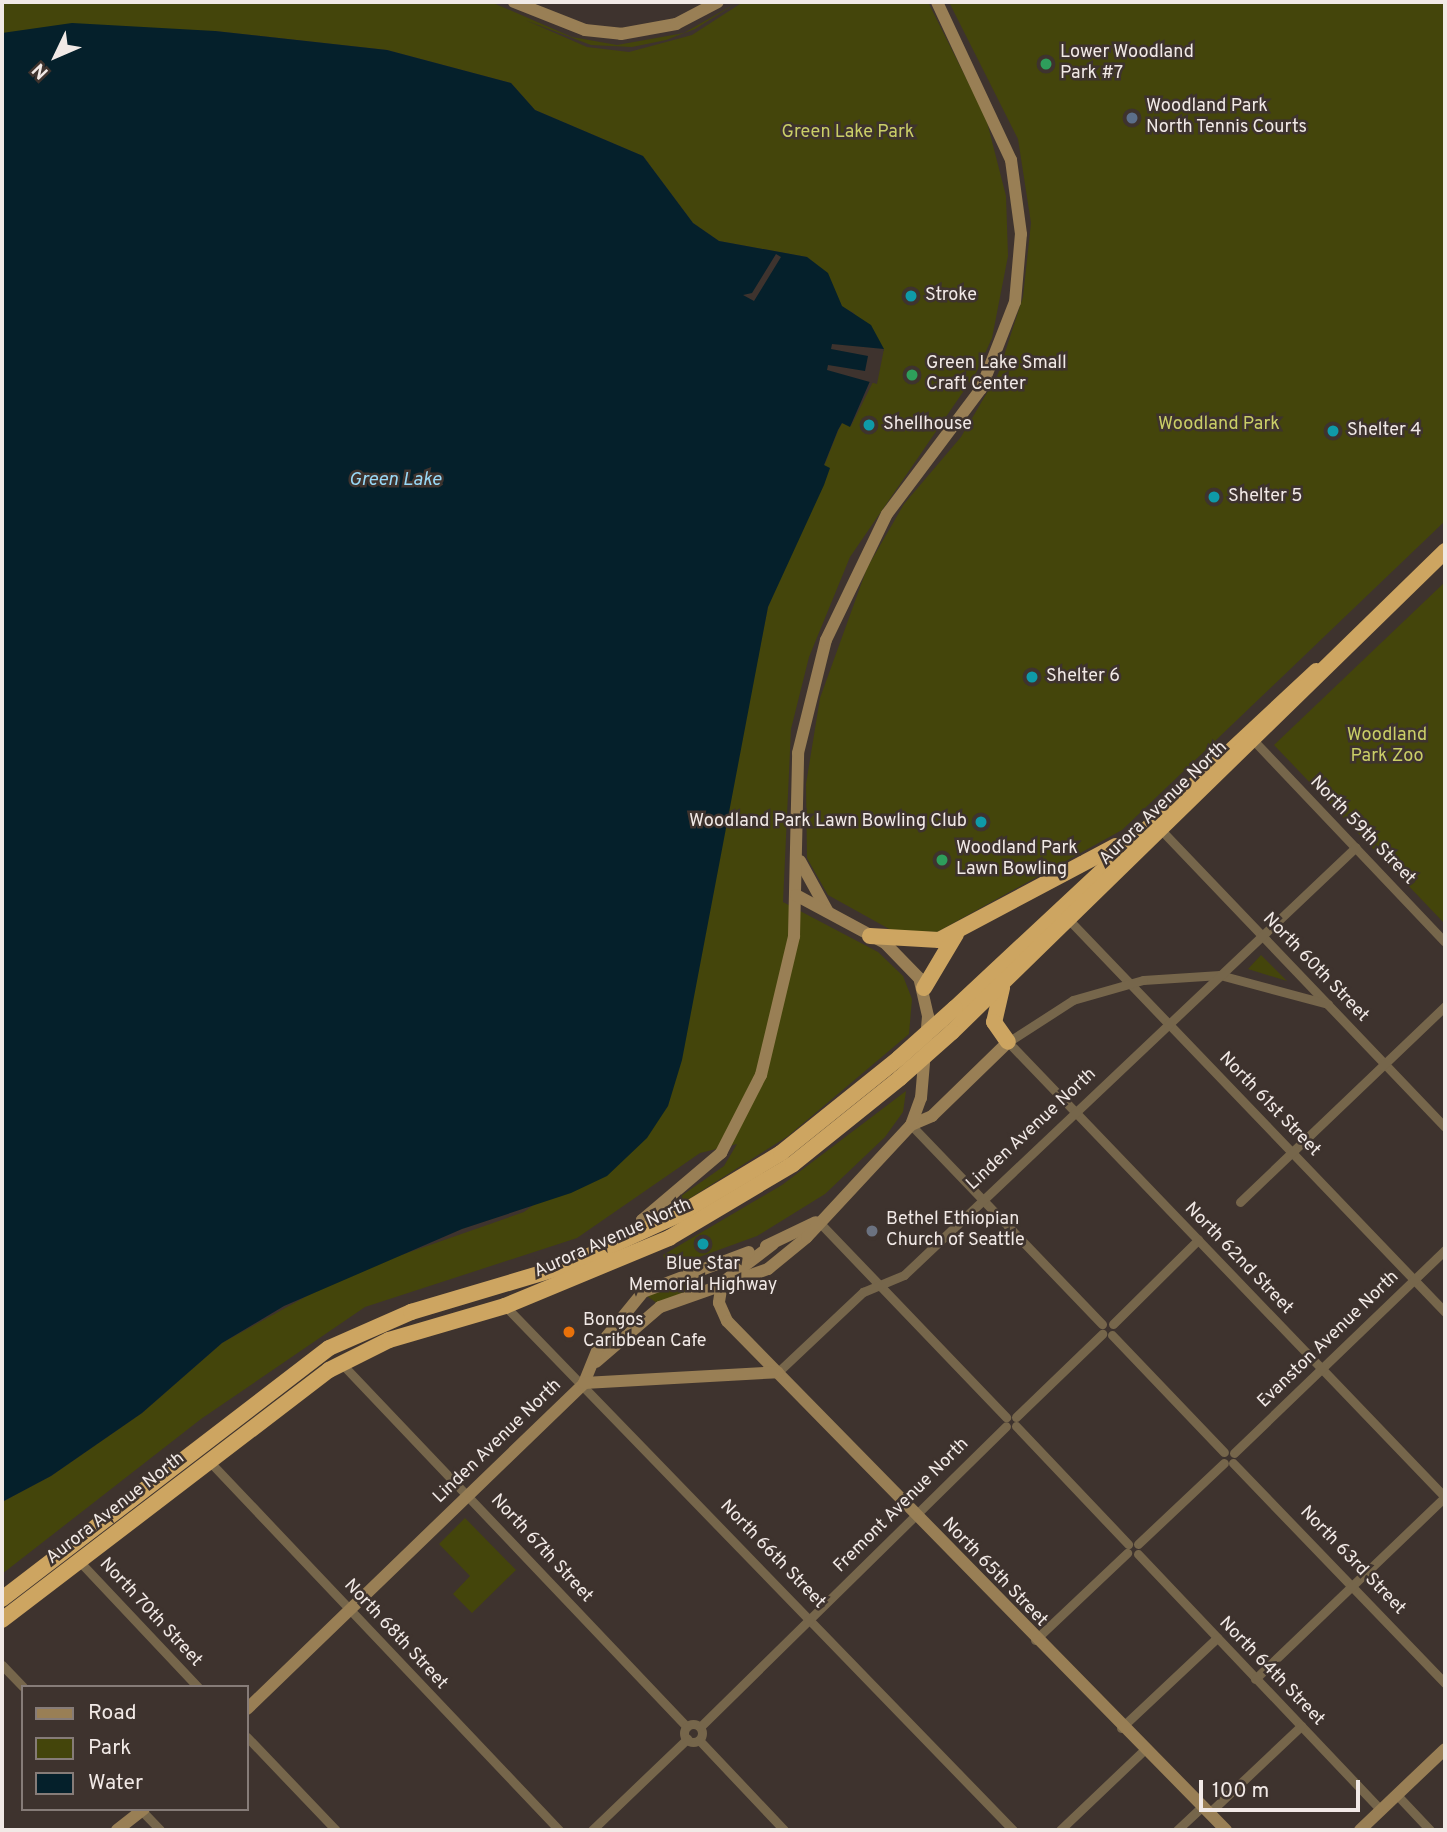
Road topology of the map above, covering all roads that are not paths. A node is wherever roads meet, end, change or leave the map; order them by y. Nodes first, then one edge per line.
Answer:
1 (514, 2) edge
2 (718, 2) edge
3 (937, 2) edge
4 (1445, 551) edge
5 (1332, 660) junction
6 (1256, 743) junction
7 (1139, 832) junction
8 (1163, 832) junction
9 (1356, 847) junction
10 (797, 850) junction
11 (796, 895) junction
12 (833, 918) junction
13 (1070, 921) junction
14 (958, 932) junction
15 (870, 936) junction
16 (1262, 936) junction
17 (1445, 942) edge
18 (1220, 975) junction
19 (1129, 982) junction
20 (1004, 983) junction
21 (923, 988) junction
22 (1328, 1004) junction
23 (1445, 1006) edge
24 (1169, 1024) junction
25 (1008, 1042) junction
26 (1385, 1063) junction
27 (1076, 1113) junction
28 (911, 1125) junction
29 (1445, 1127) edge
30 (1292, 1152) junction
31 (983, 1200) junction
32 (1240, 1202) dead end
33 (818, 1221) junction
34 (642, 1233) junction
35 (1198, 1240) junction
36 (773, 1244) junction
37 (1445, 1250) edge
38 (768, 1269) junction
39 (1414, 1280) junction
40 (880, 1286) junction
41 (720, 1288) junction
42 (636, 1299) junction
43 (505, 1306) junction
44 (653, 1312) junction
45 (1445, 1312) edge
46 (1105, 1331) junction
47 (742, 1335) junction
48 (596, 1362) junction
49 (341, 1363) junction
50 (1321, 1368) junction
51 (778, 1372) junction
52 (584, 1383) junction
53 (1011, 1421) junction
54 (1231, 1459) junction
55 (209, 1461) junction
56 (468, 1495) junction
57 (1445, 1497) edge
58 (915, 1516) junction
59 (1133, 1549) junction
60 (80, 1562) junction
61 (1352, 1586) junction
62 (2, 1599) edge
63 (350, 1610) junction
64 (811, 1618) junction
65 (2, 1620) edge
66 (1217, 1638) junction
67 (1035, 1640) junction
68 (2, 1665) edge
69 (1255, 1679) junction
70 (1445, 1683) edge
71 (21, 1685) edge
72 (196, 1685) edge
73 (248, 1708) edge
74 (1301, 1726) junction
75 (687, 1727) junction
76 (700, 1727) junction
77 (1121, 1728) junction
78 (248, 1738) edge
79 (687, 1739) junction
80 (699, 1740) junction
81 (1445, 1749) edge
82 (1144, 1750) junction
83 (1397, 1796) junction
84 (1206, 1810) junction
85 (1381, 1810) junction
86 (141, 1811) edge
87 (143, 1811) edge
88 (117, 1830) edge
89 (160, 1830) edge
90 (336, 1830) edge
91 (559, 1830) edge
92 (592, 1830) edge
93 (784, 1830) edge
94 (1013, 1830) edge
95 (1060, 1830) edge
96 (1177, 1830) edge
97 (1226, 1830) edge
98 (1360, 1830) edge
99 (1430, 1830) edge

1 - 2 main road
3 - 10 main road
4 - 5 highway, Aurora Avenue North
5 - 6 highway, Aurora Avenue North
5 - 7 highway, Aurora Avenue North
6 - 8 highway, Aurora Avenue North
6 - 9 street, North 59th Street
7 - 14 highway
7 - 34 highway, Aurora Avenue North, bridge
8 - 13 highway, Aurora Avenue North
8 - 16 street, North 60th Street
9 - 16 street, Linden Avenue North
9 - 17 street, North 59th Street
10 - 11 main road
10 - 12 main road
11 - 12 main road
11 - 34 main road
12 - 15 main road
13 - 19 street, North 61st Street
13 - 20 highway, Aurora Avenue North
14 - 15 highway
14 - 21 highway
15 - 21 main road
16 - 18 street, Linden Avenue North
16 - 22 street, North 60th Street
18 - 19 street
18 - 22 street
18 - 24 street, Linden Avenue North
19 - 24 street, North 61st Street
19 - 25 street
20 - 25 highway
20 - 43 highway, Aurora Avenue North, bridge
21 - 28 main road
22 - 26 street, North 60th Street
23 - 26 street
24 - 27 street, Linden Avenue North
24 - 30 street, North 61st Street
25 - 27 street, North 62nd Street
25 - 28 main road
26 - 29 street, North 60th Street
26 - 30 street
27 - 31 street, Linden Avenue North
27 - 35 street, North 62nd Street
28 - 31 street
28 - 33 main road
30 - 32 street
30 - 39 street, North 61st Street
31 - 40 street, Linden Avenue North
31 - 46 street
33 - 36 main road
33 - 38 main road
33 - 40 street, North 64th Street
34 - 62 highway, Aurora Avenue North
35 - 46 street
35 - 50 street, North 62nd Street
36 - 41 main road
36 - 42 main road
37 - 39 street, Evanston Avenue North
38 - 41 main road
38 - 47 main road
39 - 45 street, North 61st Street
39 - 50 street, Evanston Avenue North
40 - 51 street, Linden Avenue North
40 - 53 street, North 64th Street
41 - 44 main road
41 - 47 main road
42 - 44 main road
42 - 48 main road
43 - 49 highway, Aurora Avenue North
43 - 52 street, North 66th Street
44 - 48 main road
46 - 53 street, Fremont Avenue North
46 - 54 street
47 - 51 main road, North 65th Street
48 - 52 main road
49 - 55 highway, Aurora Avenue North
49 - 56 street, North 67th Street
50 - 54 street, Evanston Avenue North
50 - 57 street, North 62nd Street
51 - 52 main road, Linden Avenue North
51 - 58 main road, North 65th Street
52 - 56 main road, Linden Avenue North
52 - 64 street, North 66th Street
53 - 58 street, Fremont Avenue North
53 - 59 street, North 64th Street
54 - 59 street, Evanston Avenue North
54 - 61 street, North 63rd Street
55 - 60 highway, Aurora Avenue North
55 - 63 street, North 68th Street
56 - 63 main road, Linden Avenue North
56 - 75 street, North 67th Street
57 - 61 street
58 - 64 street, Fremont Avenue North
58 - 67 main road, North 65th Street
59 - 66 street, North 64th Street
59 - 67 street, Evanston Avenue North
60 - 65 highway, Aurora Avenue North
60 - 72 street, North 70th Street
61 - 69 street
61 - 70 street, North 63rd Street
63 - 73 main road, Linden Avenue North
63 - 91 street, North 68th Street
64 - 76 street, Fremont Avenue North
64 - 94 street, North 66th Street
66 - 69 street, North 64th Street
66 - 77 street
67 - 77 main road, North 65th Street
68 - 71 street
69 - 74 street, North 64th Street
74 - 84 street
74 - 85 street, North 64th Street
75 - 76 street
75 - 79 street
76 - 80 street
77 - 82 main road, North 65th Street
78 - 90 street
79 - 80 street
79 - 92 street
80 - 93 street
81 - 83 main road
82 - 84 main road, North 65th Street
82 - 95 street
83 - 85 main road
83 - 99 street
84 - 96 street
84 - 97 main road, North 65th Street
85 - 98 main road
86 - 88 main road
87 - 89 street

